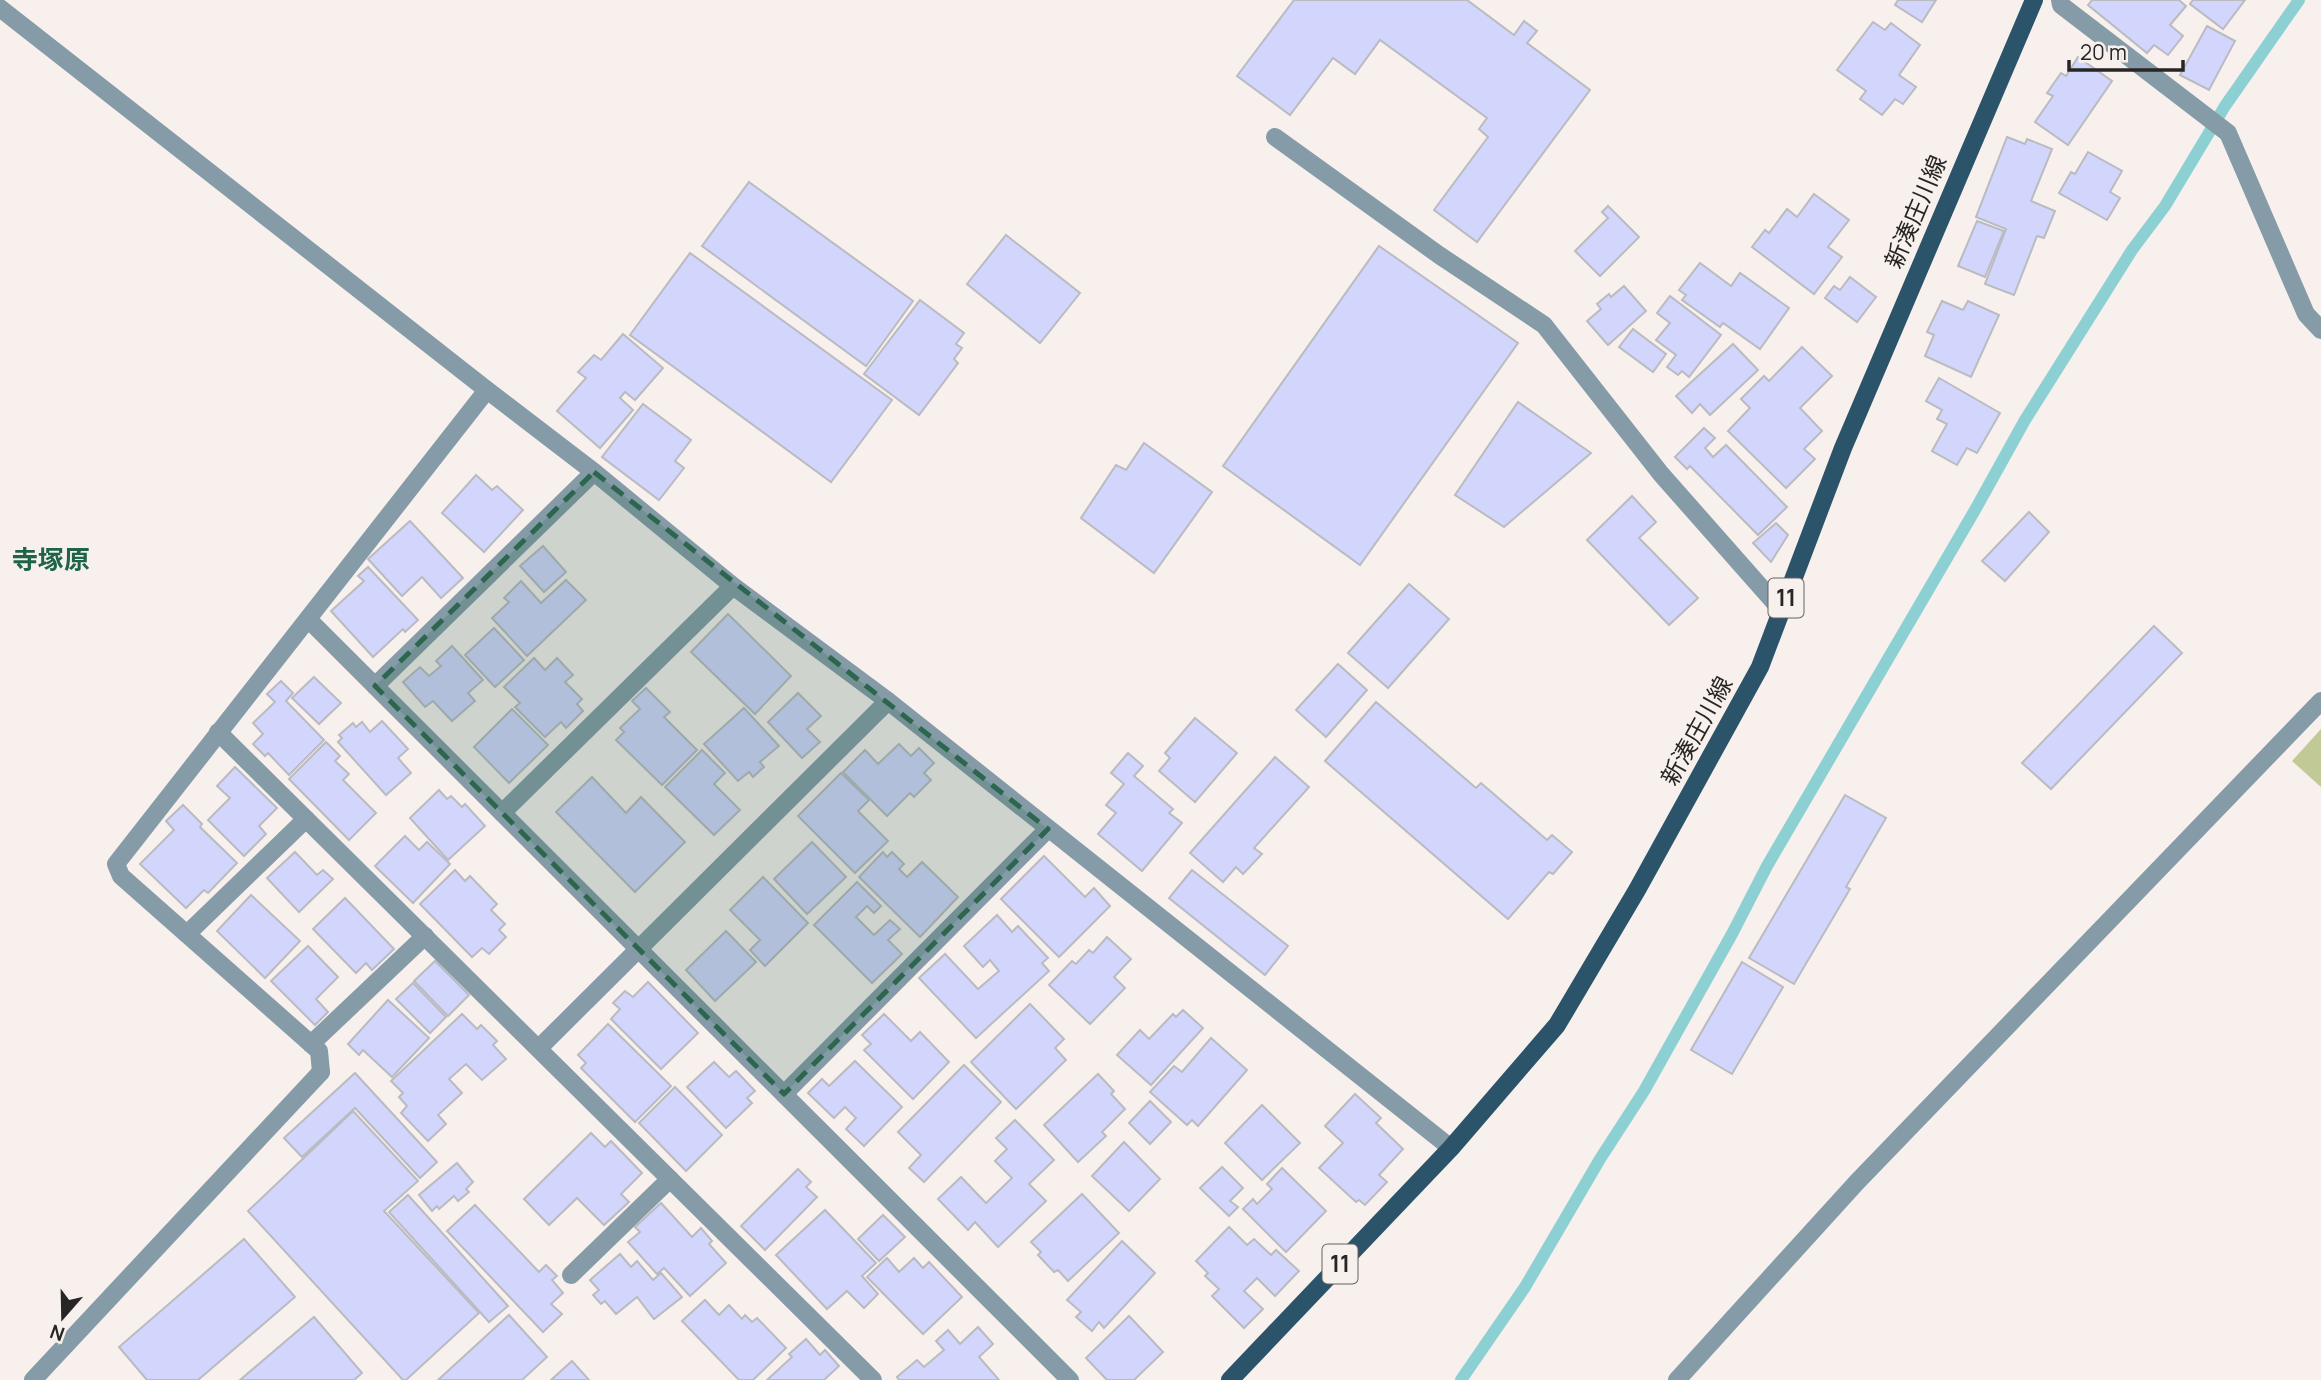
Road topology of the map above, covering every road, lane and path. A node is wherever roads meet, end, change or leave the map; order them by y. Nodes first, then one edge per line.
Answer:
1 (2034, 0) edge
2 (2060, 0) edge
3 (0, 8) edge
4 (1275, 137) dead end
5 (2321, 330) edge
6 (487, 390) junction
7 (594, 472) junction
8 (733, 586) junction
9 (1782, 611) junction
10 (309, 620) junction
11 (375, 686) junction
12 (888, 701) junction
13 (2321, 701) edge
14 (218, 732) junction
15 (502, 813) junction
16 (306, 818) junction
17 (1048, 829) junction
18 (187, 934) junction
19 (425, 936) junction
20 (640, 948) junction
21 (311, 1044) junction
22 (538, 1048) junction
23 (784, 1094) junction
24 (1451, 1148) junction
25 (670, 1179) junction
26 (571, 1275) dead end
27 (33, 1380) edge
28 (873, 1380) edge
29 (1070, 1380) edge
30 (1230, 1380) edge
31 (1677, 1380) edge

1 - 9 main road, 新湊庄川線 / 11
2 - 5 street
3 - 6 street
4 - 9 street
6 - 7 street
6 - 10 street
7 - 8 street
7 - 11 street
8 - 12 street
8 - 15 street
9 - 24 main road, 新湊庄川線 / 11
10 - 11 street
10 - 14 street
11 - 15 street
12 - 17 street
12 - 20 street
13 - 31 street
14 - 16 street
14 - 18 street
15 - 20 street
16 - 18 street
16 - 19 street
17 - 23 street
17 - 24 street
18 - 21 street
19 - 21 street
19 - 22 street
20 - 22 street
20 - 23 street
21 - 27 street
22 - 25 street
23 - 29 street
24 - 30 main road, 新湊庄川線 / 11
25 - 26 street
25 - 28 street

